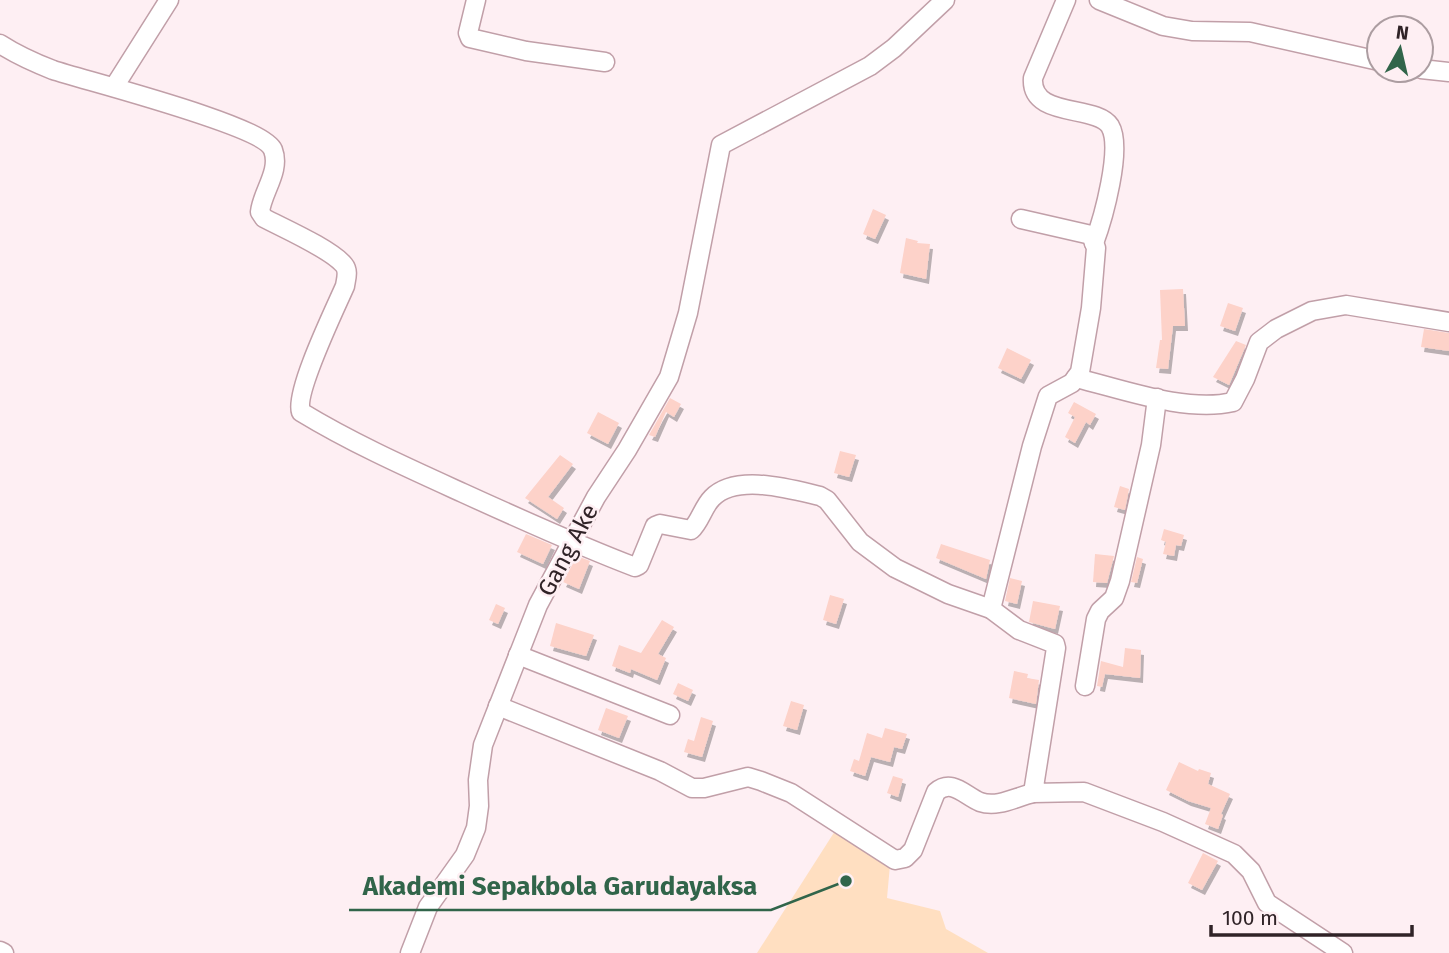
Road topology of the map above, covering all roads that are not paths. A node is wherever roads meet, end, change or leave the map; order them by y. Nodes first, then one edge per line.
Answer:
1 (169, 0) edge
2 (476, 0) edge
3 (945, 0) edge
4 (1066, 0) edge
5 (1099, 0) edge
6 (0, 44) edge
7 (1365, 58) edge
8 (606, 62) dead end
9 (114, 86) junction
10 (1021, 219) dead end
11 (1094, 243) junction
12 (1449, 322) edge
13 (1076, 378) junction
14 (1157, 398) junction
15 (570, 542) junction
16 (991, 609) junction
17 (517, 655) junction
18 (1084, 686) dead end
19 (498, 706) junction
20 (670, 715) dead end
21 (1033, 793) junction
22 (410, 953) edge
23 (1343, 953) edge

1 - 9 street
2 - 8 street
3 - 15 street, Gang Ake
4 - 11 street
5 - 7 street
6 - 9 street
9 - 15 street
10 - 11 street
11 - 13 street
12 - 14 street
13 - 14 street
13 - 16 street
14 - 18 street
15 - 16 street
15 - 17 street, Gang Ake
16 - 21 street
17 - 19 street, Gang Ake
17 - 20 street
19 - 21 street
19 - 22 street, Gang Ake
21 - 23 street

